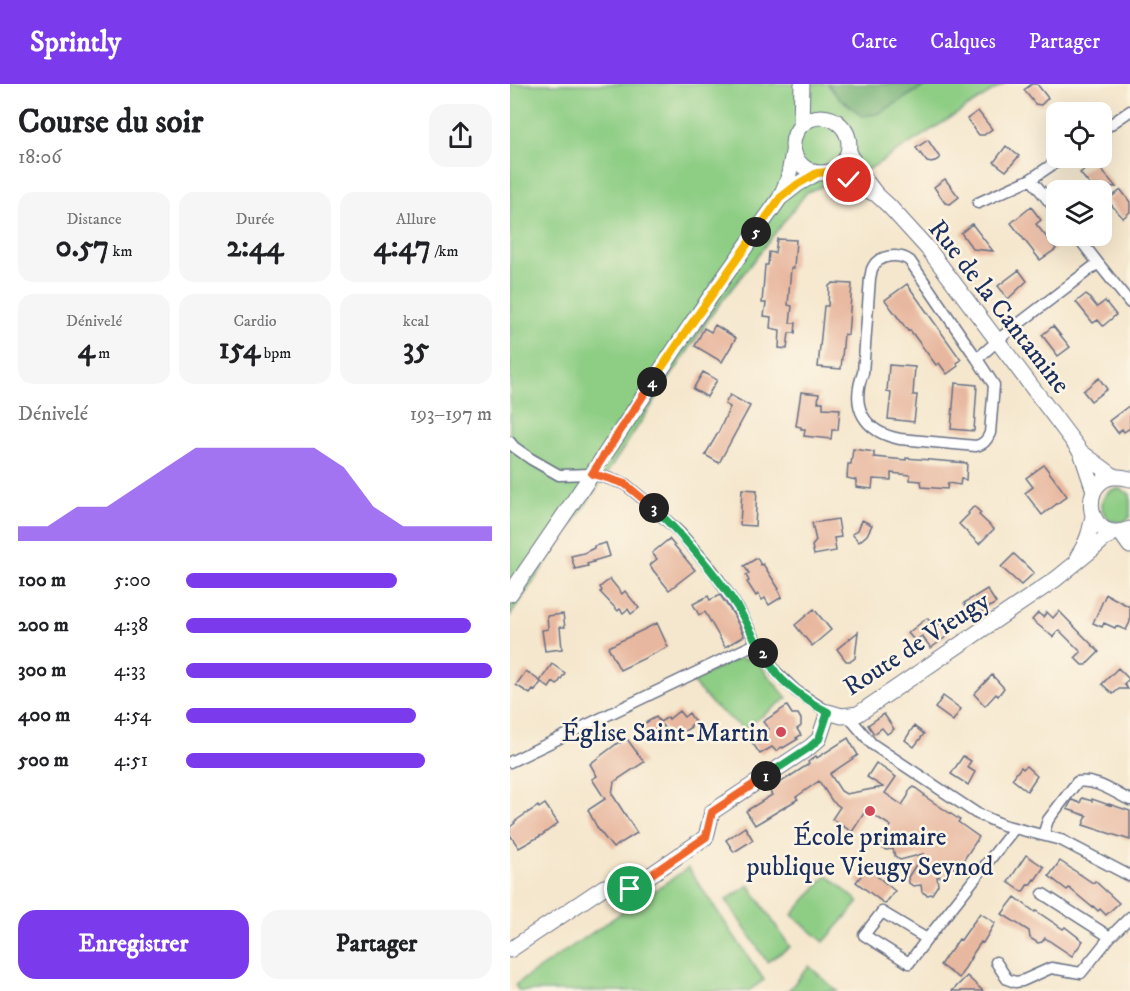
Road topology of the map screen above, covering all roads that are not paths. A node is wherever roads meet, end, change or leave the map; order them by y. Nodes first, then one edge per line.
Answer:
1 (804, 84) edge
2 (1130, 111) edge
3 (824, 116) junction
4 (1112, 123) edge
5 (801, 124) junction
6 (793, 152) junction
7 (849, 152) junction
8 (1047, 168) edge
9 (822, 173) junction
10 (1031, 179) junction
11 (876, 194) junction
12 (780, 198) junction
13 (1046, 198) edge
14 (978, 203) dead end
15 (1085, 246) edge
16 (1098, 263) junction
17 (1130, 303) edge
18 (998, 341) junction
19 (976, 359) junction
20 (510, 442) edge
21 (1081, 452) junction
22 (592, 474) junction
23 (1123, 478) edge
24 (1094, 491) junction
25 (1093, 516) junction
26 (1122, 531) edge
27 (1130, 546) edge
28 (1071, 567) junction
29 (510, 594) edge
30 (757, 643) junction
31 (828, 712) junction
32 (848, 716) junction
33 (510, 762) edge
34 (1130, 800) edge
35 (1014, 829) junction
36 (1043, 835) junction
37 (1130, 876) edge
38 (1043, 894) dead end
39 (1130, 917) edge
40 (1110, 937) junction
41 (927, 939) junction
42 (510, 950) edge
43 (996, 962) dead end

1 - 3 street
1 - 5 street
2 - 4 street
3 - 5 street
3 - 7 street
5 - 6 street
6 - 9 street
6 - 12 street
7 - 9 street
7 - 11 street, Rue de la Cantamine
8 - 10 street
9 - 11 street, Rue de la Cantamine
9 - 12 street
10 - 13 street
10 - 14 street
11 - 18 street, Rue de la Cantamine
12 - 22 street
15 - 16 street
16 - 17 street
16 - 18 street
18 - 19 street
18 - 21 street, Rue de la Cantamine
19 - 19 street
20 - 22 street
21 - 23 street, Rue de la Cantamine
21 - 24 street, Rue de la Cantamine
22 - 29 street
22 - 30 street
23 - 24 street
24 - 25 street, Route de Vieugy
25 - 26 street
25 - 28 street, Route de Vieugy
26 - 27 street
26 - 28 street, Route de Vieugy
28 - 32 street, Route de Vieugy
30 - 31 street
30 - 33 street
31 - 32 street, Route de Vieugy
31 - 42 street, Route de Vieugy
32 - 35 street
34 - 36 street
35 - 36 street
35 - 41 street
36 - 37 street
38 - 40 street
39 - 40 street
40 - 43 street
41 - 41 street

